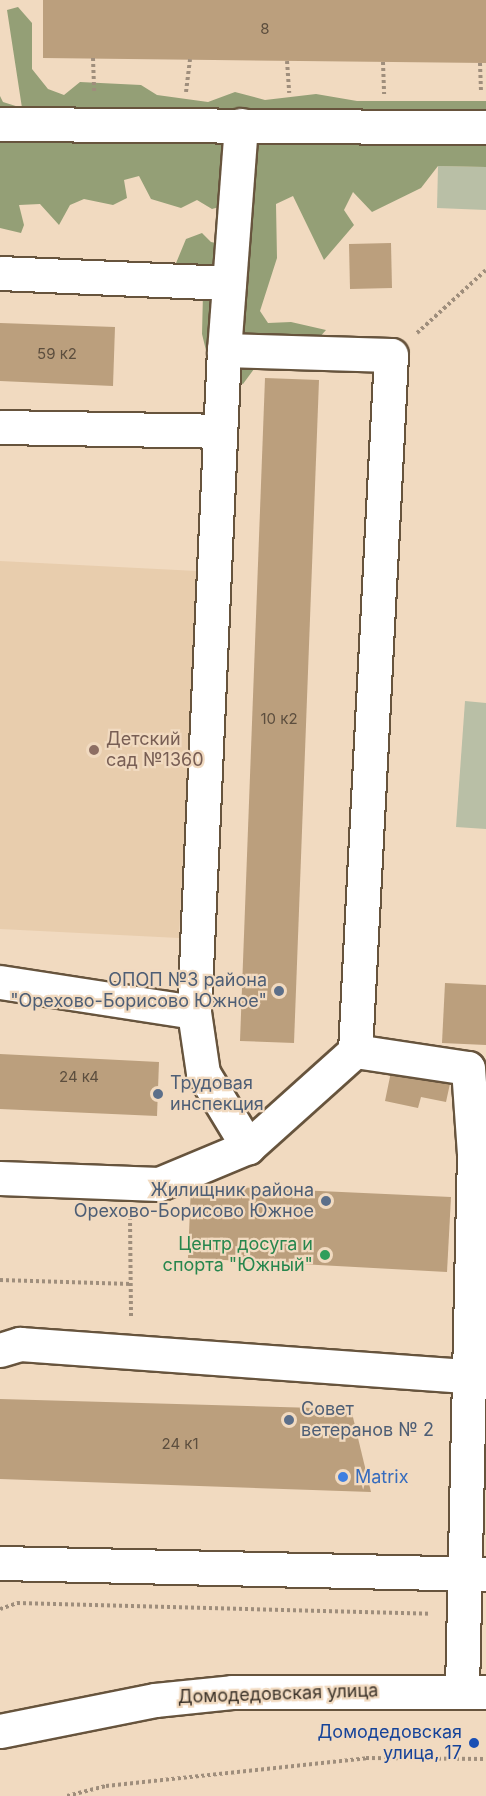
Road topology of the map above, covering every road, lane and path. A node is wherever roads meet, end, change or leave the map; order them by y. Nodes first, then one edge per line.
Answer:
1 (0, 124) edge
2 (241, 125) junction
3 (486, 127) edge
4 (486, 270) edge
5 (0, 273) edge
6 (229, 283) junction
7 (224, 350) junction
8 (391, 355) junction
9 (0, 427) edge
10 (220, 431) junction
11 (0, 982) edge
12 (194, 1012) junction
13 (355, 1052) junction
14 (248, 1147) junction
15 (0, 1178) edge
16 (130, 1183) junction
17 (0, 1280) edge
18 (130, 1284) junction
19 (0, 1350) edge
20 (131, 1352) junction
21 (469, 1376) junction
22 (0, 1563) edge
23 (476, 1574) edge
24 (0, 1609) edge
25 (464, 1615) junction
26 (474, 1690) edge
27 (0, 1731) edge
28 (486, 1759) edge
29 (67, 1796) edge

1 - 2 street
2 - 3 street
2 - 6 street
4 - 8 path
5 - 6 street
6 - 7 street
7 - 8 street
7 - 10 street
8 - 13 street
9 - 10 street
10 - 12 street
11 - 12 street
12 - 14 street
13 - 14 street
13 - 21 street
14 - 16 street
15 - 16 street
16 - 18 path
17 - 18 path
18 - 20 path
19 - 20 street
20 - 21 street
21 - 23 street
22 - 23 street
23 - 25 street
24 - 25 path
25 - 26 street
26 - 27 street, Домодедовская улица
28 - 29 path

